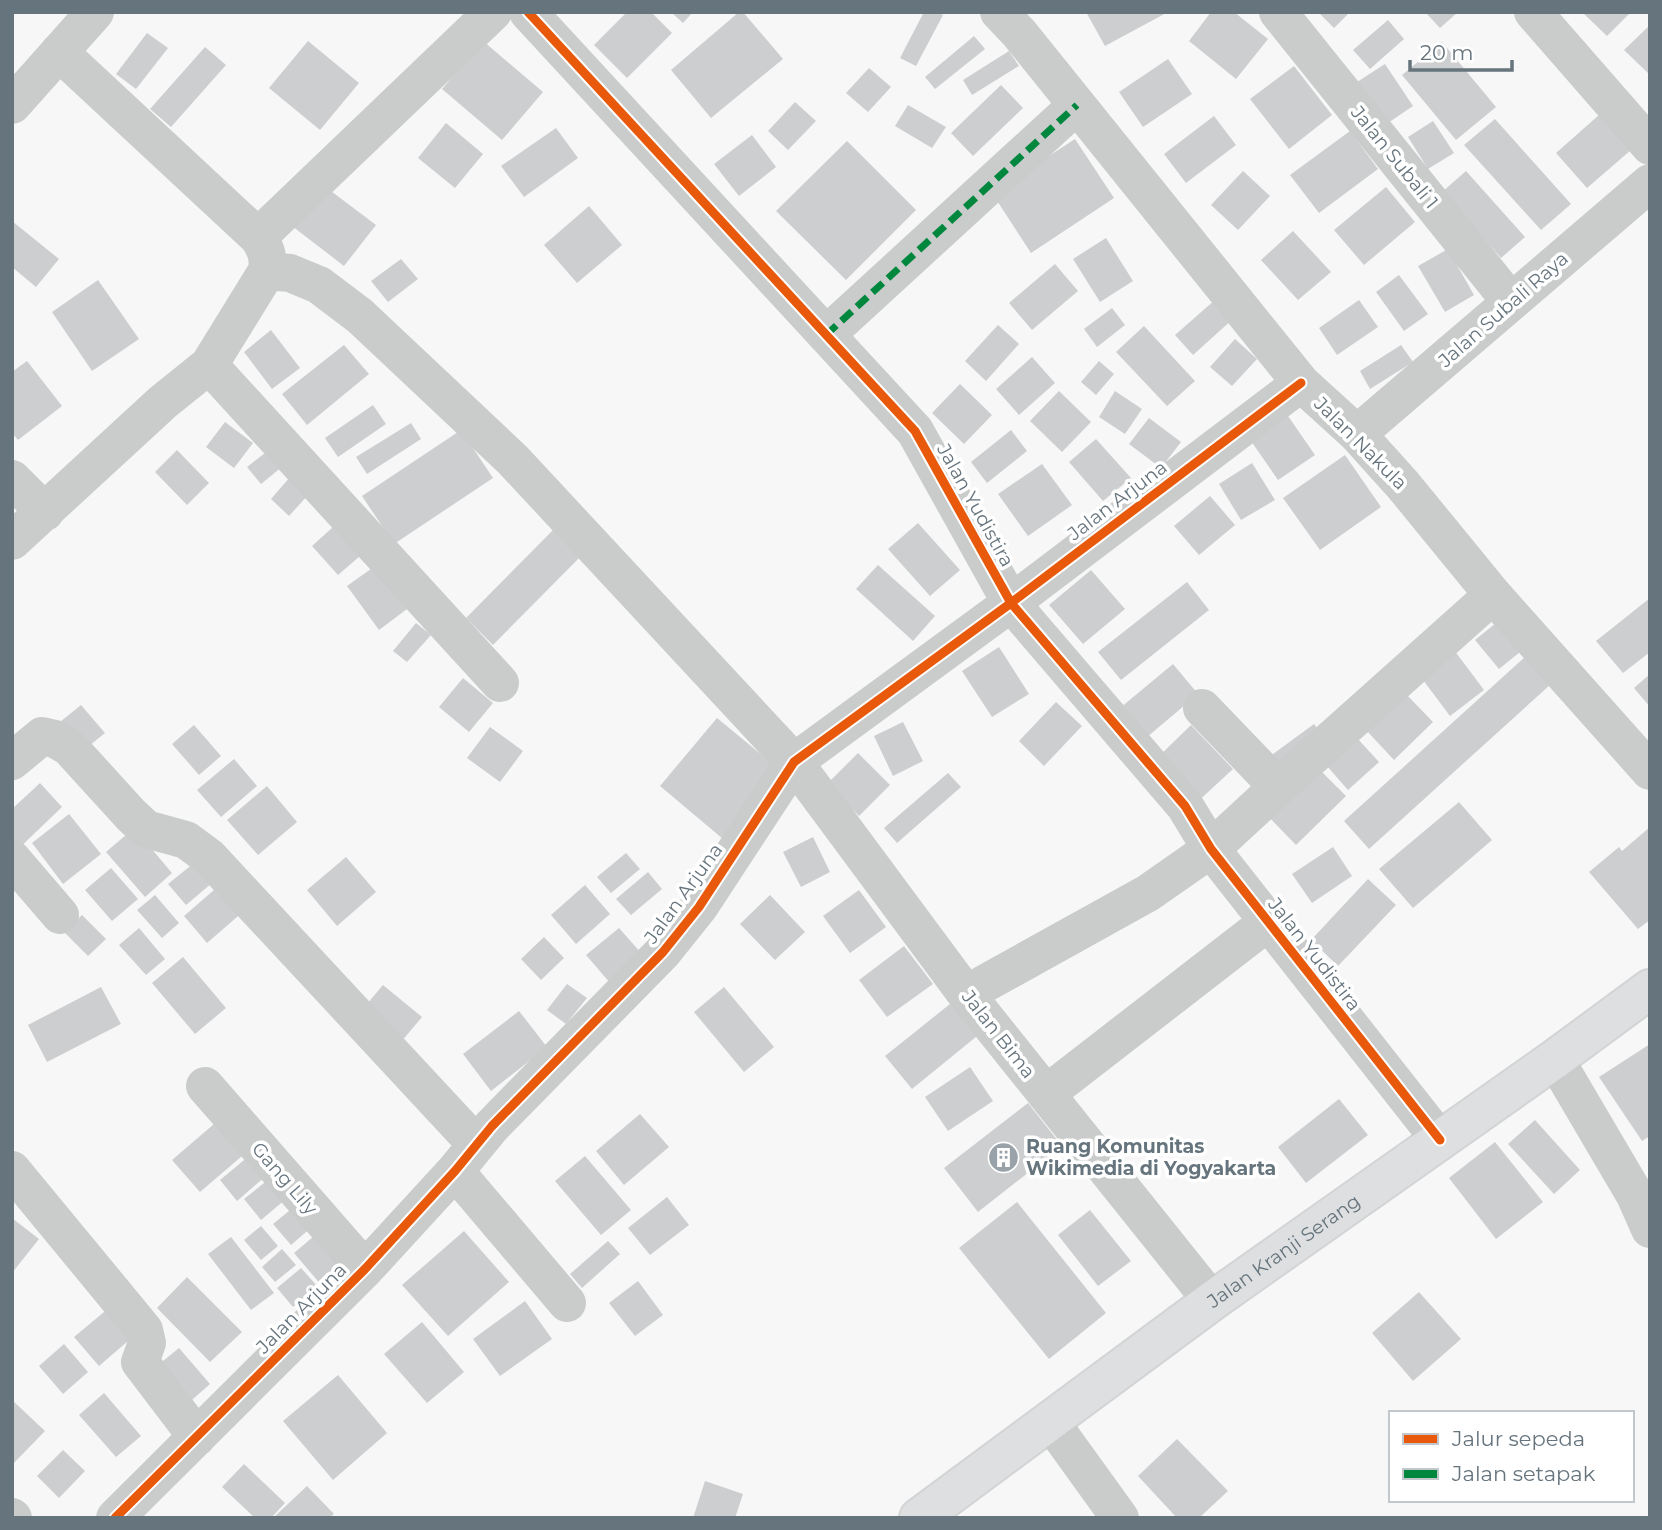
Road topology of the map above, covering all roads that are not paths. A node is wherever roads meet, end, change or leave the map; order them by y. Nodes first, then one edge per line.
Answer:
1 (95, 12) edge
2 (493, 12) edge
3 (528, 12) edge
4 (999, 12) edge
5 (1278, 12) edge
6 (1533, 12) edge
7 (60, 52) junction
8 (12, 105) edge
9 (1077, 105) junction
10 (1650, 146) edge
11 (1650, 183) edge
12 (263, 254) junction
13 (1511, 302) junction
14 (826, 335) junction
15 (209, 365) junction
16 (1301, 383) junction
17 (1357, 435) junction
18 (12, 479) edge
19 (44, 512) junction
20 (12, 541) edge
21 (1493, 595) junction
22 (1011, 603) junction
23 (500, 683) dead end
24 (1202, 708) dead end
25 (12, 761) edge
26 (794, 762) junction
27 (1650, 771) edge
28 (1278, 787) junction
29 (1211, 849) junction
30 (12, 859) edge
31 (60, 915) dead end
32 (1268, 922) junction
33 (1650, 989) edge
34 (966, 994) junction
35 (1555, 1059) junction
36 (205, 1086) dead end
37 (1046, 1094) junction
38 (1440, 1140) junction
39 (465, 1157) junction
40 (12, 1170) edge
41 (1650, 1229) edge
42 (365, 1269) junction
43 (1212, 1301) junction
44 (567, 1303) dead end
45 (1050, 1421) junction
46 (197, 1437) junction
47 (115, 1518) edge
48 (919, 1518) edge
49 (1120, 1518) edge

1 - 7 street
2 - 12 street
3 - 14 street, Jalan Yudistira
4 - 9 street, Jalan Nakula
5 - 13 street, Jalan Subali 1
6 - 10 street
7 - 8 street
7 - 12 street
9 - 14 street
9 - 16 street, Jalan Nakula
11 - 13 street, Jalan Subali Raya
12 - 15 street
12 - 26 street, Jalan Bima
13 - 17 street, Jalan Subali Raya
14 - 22 street, Jalan Yudistira
15 - 19 street
15 - 23 street
16 - 17 street, Jalan Nakula
16 - 22 street, Jalan Arjuna
17 - 21 street, Jalan Nakula
18 - 19 street
19 - 20 street
21 - 27 street, Jalan Nakula
21 - 28 street
22 - 26 street, Jalan Arjuna
22 - 29 street, Jalan Yudistira
24 - 28 street
25 - 39 street
26 - 34 street, Jalan Bima
26 - 39 street, Jalan Arjuna
28 - 29 street
29 - 32 street, Jalan Yudistira
29 - 34 street
30 - 31 street
32 - 37 street
32 - 38 street, Jalan Yudistira
33 - 35 main road, Jalan Kranji Serang
34 - 37 street, Jalan Bima
35 - 38 main road, Jalan Kranji Serang
35 - 41 street
36 - 42 street, Gang Lily
37 - 43 street, Jalan Bima
38 - 43 main road, Jalan Kranji Serang
39 - 42 street, Jalan Arjuna
39 - 44 street
40 - 46 street
42 - 46 street, Jalan Arjuna
43 - 45 main road, Jalan Kranji Serang
45 - 48 main road, Jalan Kranji Serang
45 - 49 street
46 - 47 street, Jalan Arjuna

